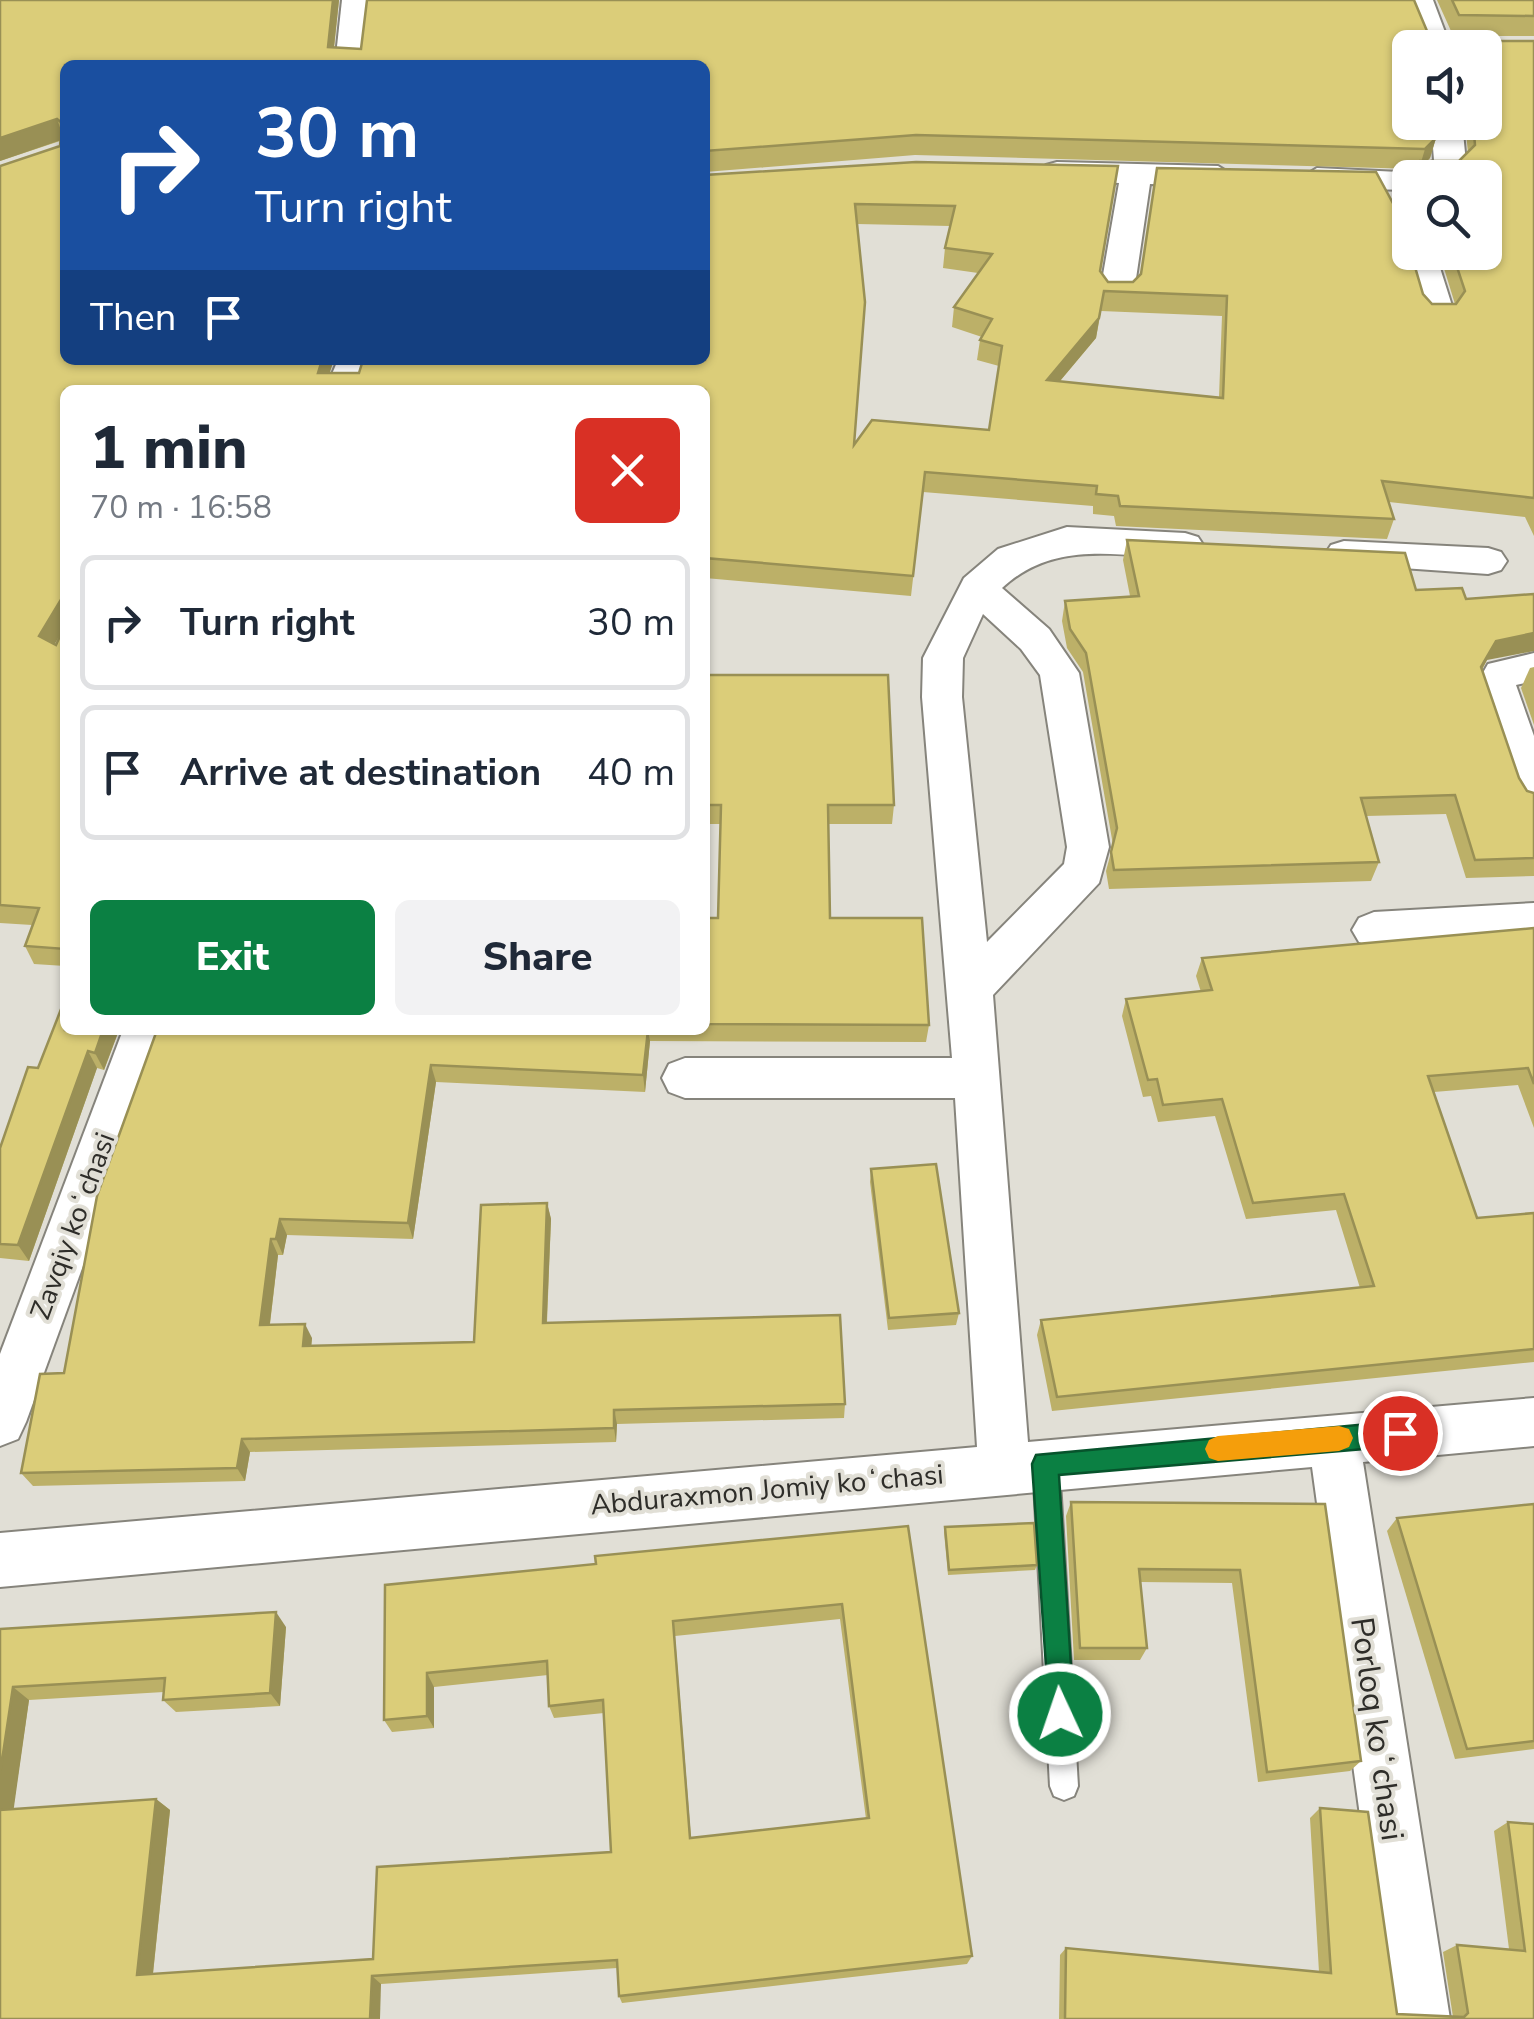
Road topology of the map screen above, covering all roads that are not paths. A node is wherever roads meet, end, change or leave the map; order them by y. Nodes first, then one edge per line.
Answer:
1 (356, 0) edge
2 (1419, 0) edge
3 (1431, 30) edge
4 (350, 60) edge
5 (1025, 172) edge
6 (1136, 174) junction
7 (1250, 176) edge
8 (1288, 177) edge
9 (1392, 180) edge
10 (1424, 270) edge
11 (1117, 292) edge
12 (1437, 312) edge
13 (1220, 548) edge
14 (1297, 551) edge
15 (1488, 561) dead end
16 (978, 588) junction
17 (1534, 667) edge
18 (1534, 794) edge
19 (1534, 920) edge
20 (1374, 930) dead end
21 (970, 988) junction
22 (144, 1035) edge
23 (685, 1078) dead end
24 (976, 1078) junction
25 (0, 1422) edge
26 (1534, 1422) edge
27 (1334, 1439) junction
28 (1024, 1466) junction
29 (0, 1560) edge
30 (1064, 1786) dead end
31 (1420, 2019) edge

1 - 4 street
2 - 3 street
5 - 6 street
6 - 7 street
6 - 11 street
8 - 9 street
10 - 12 street
13 - 16 street
14 - 15 street
16 - 21 street
16 - 21 street
17 - 18 street
19 - 20 street
21 - 24 street
22 - 25 street, Zavqiy koʻchasi
23 - 24 street
24 - 28 street
26 - 27 street, Abduraxmon Jomiy koʻchasi
27 - 28 street, Abduraxmon Jomiy koʻchasi
27 - 31 street, Porloq koʻchasi
28 - 29 street, Abduraxmon Jomiy koʻchasi
28 - 30 lane

